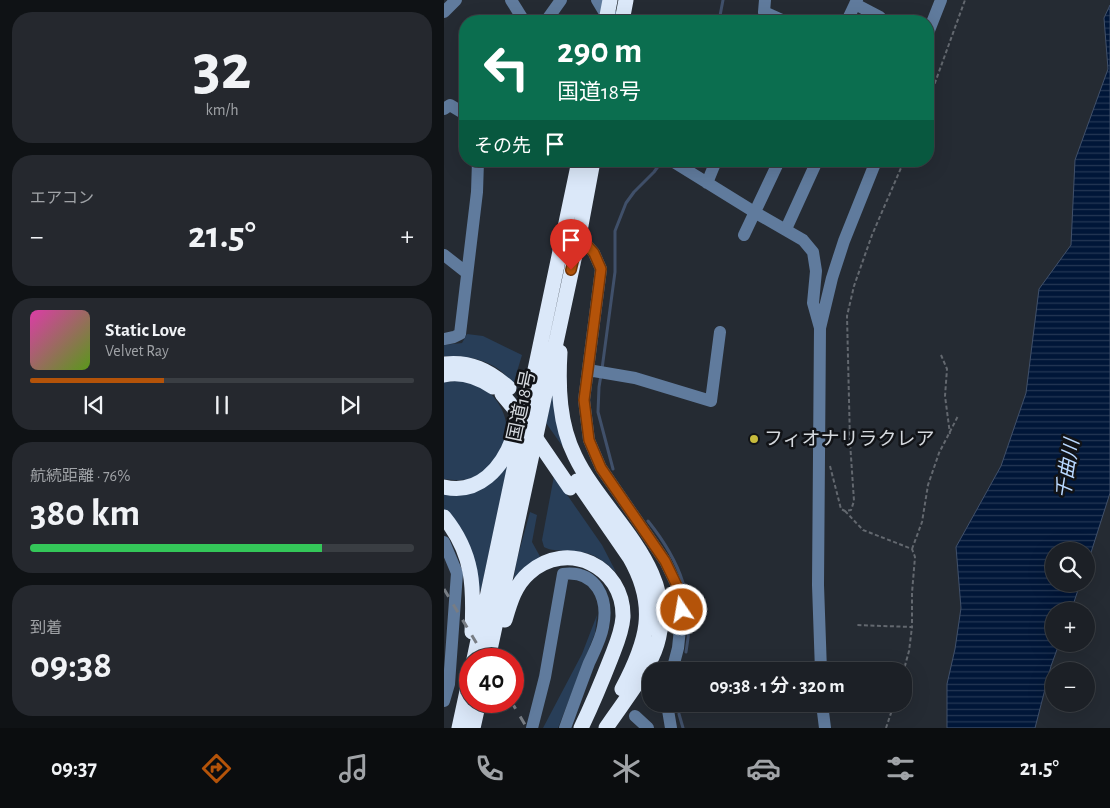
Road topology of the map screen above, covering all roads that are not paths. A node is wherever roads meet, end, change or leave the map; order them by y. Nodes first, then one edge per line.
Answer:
1 (456, 0) edge
2 (511, 0) edge
3 (560, 0) edge
4 (597, 0) edge
5 (610, 0) edge
6 (626, 0) edge
7 (766, 0) edge
8 (941, 0) edge
9 (856, 2) edge
10 (444, 12) edge
11 (520, 15) edge
12 (550, 15) edge
13 (604, 15) edge
14 (607, 15) edge
15 (624, 15) edge
16 (771, 15) edge
17 (850, 15) edge
18 (877, 15) edge
19 (934, 18) edge
20 (444, 109) edge
21 (459, 110) edge
22 (478, 167) edge
23 (578, 167) edge
24 (592, 167) edge
25 (682, 167) edge
26 (714, 167) edge
27 (773, 167) edge
28 (814, 167) edge
29 (874, 167) edge
30 (707, 183) junction
31 (756, 213) junction
32 (786, 229) junction
33 (744, 235) dead end
34 (579, 236) junction
35 (444, 255) edge
36 (467, 273) junction
37 (564, 305) junction
38 (820, 328) junction
39 (720, 332) dead end
40 (444, 339) edge
41 (538, 357) junction
42 (444, 364) edge
43 (597, 372) junction
44 (444, 375) edge
45 (505, 391) junction
46 (573, 484) junction
47 (444, 487) edge
48 (444, 517) edge
49 (444, 542) edge
50 (444, 618) edge
51 (454, 642) junction
52 (472, 648) edge
53 (474, 648) edge
54 (490, 648) edge
55 (496, 648) edge
56 (674, 662) edge
57 (821, 662) edge
58 (444, 701) edge
59 (668, 712) edge
60 (823, 712) edge
61 (462, 713) edge
62 (477, 713) edge
63 (635, 716) dead end
64 (458, 728) edge
65 (473, 728) edge
66 (532, 728) edge
67 (565, 728) edge
68 (581, 728) edge
69 (589, 728) edge
70 (600, 728) edge
71 (606, 728) edge
72 (648, 728) edge
73 (671, 728) edge
74 (825, 728) edge

1 - 10 street
2 - 11 street
3 - 12 street
4 - 13 street
5 - 14 highway
6 - 15 highway
7 - 16 street
8 - 19 street
9 - 17 street
9 - 18 street
20 - 21 street
22 - 36 street
23 - 41 highway, 国道18号
24 - 34 highway, 国道18号
25 - 30 street
26 - 30 street
27 - 31 street
28 - 32 street
29 - 38 street
30 - 31 street
31 - 32 street
31 - 33 street
32 - 38 street
34 - 37 highway, 国道18号
34 - 43 street
35 - 36 street
36 - 40 street
37 - 54 highway, 国道18号
37 - 71 highway
38 - 57 street
39 - 43 street
41 - 47 highway
41 - 53 highway, 国道18号
42 - 45 highway
43 - 56 street
44 - 45 highway
45 - 46 highway, bridge
46 - 69 highway
46 - 70 highway
48 - 52 highway
49 - 51 street
50 - 51 street
51 - 58 street
55 - 68 highway
59 - 73 street
60 - 74 street
61 - 64 highway
62 - 65 highway
63 - 72 street
66 - 67 street

